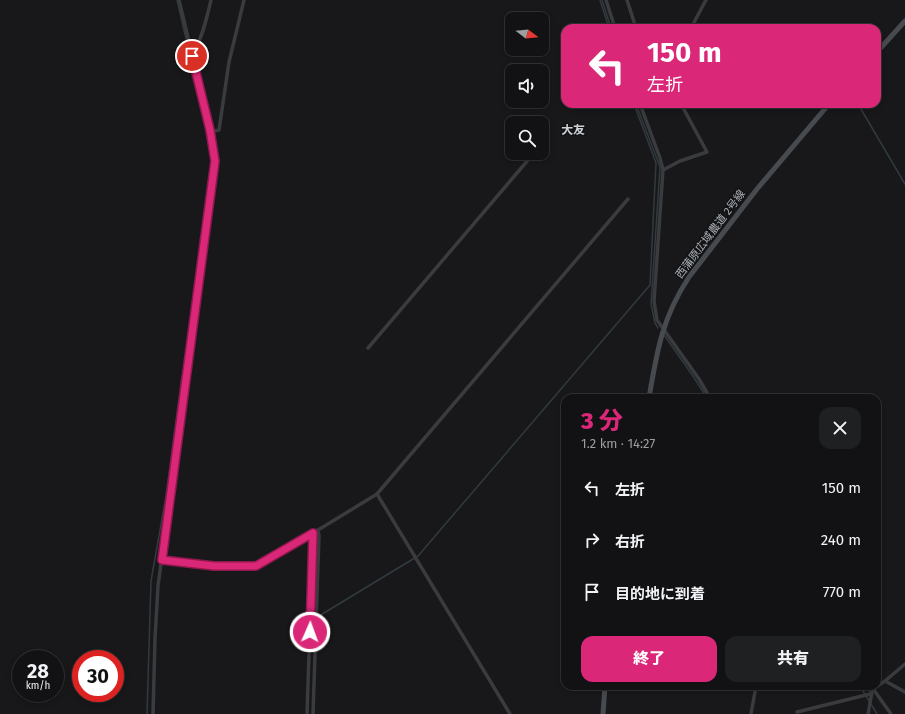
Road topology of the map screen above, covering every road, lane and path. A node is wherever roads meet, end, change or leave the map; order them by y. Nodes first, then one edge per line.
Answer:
1 (179, 0) edge
2 (211, 0) edge
3 (244, 0) edge
4 (606, 0) edge
5 (627, 0) edge
6 (706, 0) edge
7 (905, 21) edge
8 (614, 24) edge
9 (635, 24) edge
10 (693, 24) edge
11 (881, 48) edge
12 (191, 52) junction
13 (641, 108) edge
14 (683, 108) edge
15 (825, 108) edge
16 (210, 132) junction
17 (528, 160) edge
18 (663, 170) junction
19 (628, 199) dead end
20 (663, 329) junction
21 (368, 348) dead end
22 (649, 394) edge
23 (708, 394) edge
24 (377, 494) junction
25 (318, 530) junction
26 (313, 533) junction
27 (162, 560) junction
28 (905, 664) edge
29 (885, 681) junction
30 (881, 683) edge
31 (605, 690) edge
32 (755, 690) edge
33 (871, 690) edge
34 (872, 690) edge
35 (874, 690) edge
36 (905, 692) edge
37 (798, 712) dead end
38 (153, 714) edge
39 (307, 714) edge
40 (313, 714) edge
41 (510, 714) edge
42 (603, 714) edge
43 (751, 714) edge
44 (868, 714) edge
45 (891, 714) edge

1 - 12 street
2 - 12 street
3 - 16 street
4 - 8 street
5 - 9 street
6 - 10 street
7 - 11 street
12 - 16 street
13 - 18 street
14 - 18 street
15 - 20 street, 西蒲原広域農道 2号線
16 - 27 street
17 - 21 street
18 - 20 street
19 - 24 street
20 - 22 street, 西蒲原広域農道 2号線
20 - 23 street
24 - 25 street
24 - 41 street
25 - 26 street
25 - 40 street
26 - 27 street
26 - 39 street
27 - 38 street
28 - 29 street
29 - 30 street
29 - 36 street
31 - 42 street
32 - 43 street
33 - 37 street
34 - 44 street
35 - 45 street

